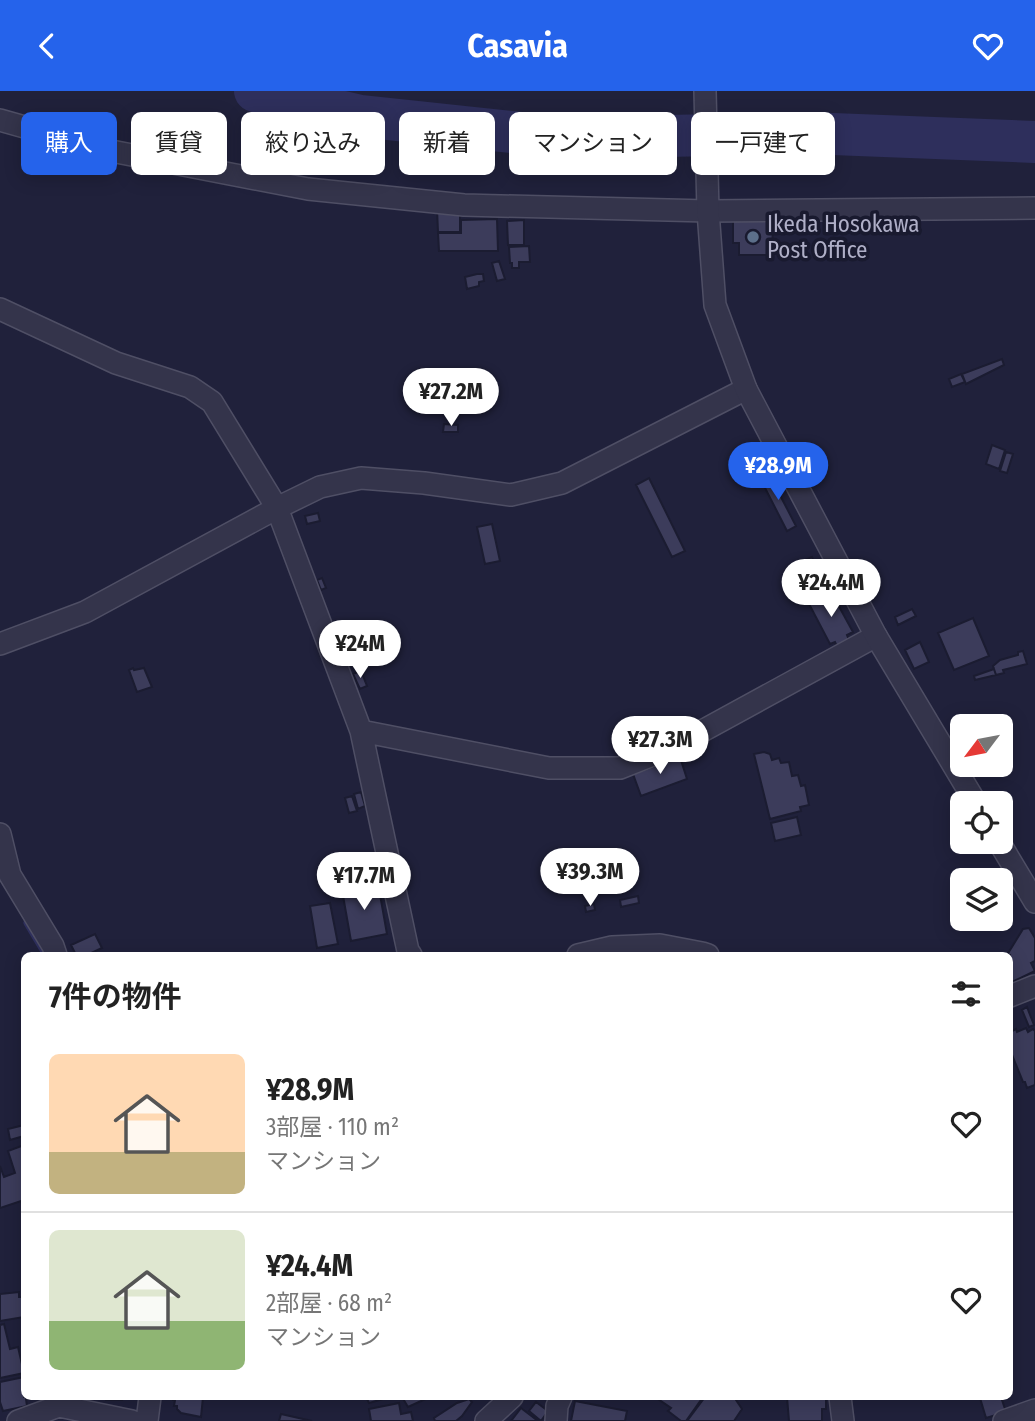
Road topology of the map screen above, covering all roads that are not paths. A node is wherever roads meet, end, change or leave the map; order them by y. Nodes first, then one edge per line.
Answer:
1 (705, 91) edge
2 (0, 120) edge
3 (708, 203) junction
4 (1035, 208) edge
5 (0, 309) edge
6 (746, 389) junction
7 (277, 508) junction
8 (876, 636) junction
9 (0, 643) edge
10 (361, 731) junction
11 (969, 791) edge
12 (0, 834) edge
13 (1006, 854) edge
14 (1035, 902) edge
15 (55, 952) edge
16 (409, 952) edge
17 (591, 952) edge
18 (696, 952) edge
19 (1035, 986) edge
20 (1013, 995) edge
21 (149, 1400) edge
22 (509, 1400) edge
23 (560, 1400) edge
24 (841, 1400) edge
25 (1035, 1409) edge
26 (844, 1420) edge
27 (18, 1421) edge
28 (132, 1421) edge
29 (147, 1421) edge
30 (486, 1421) edge
31 (556, 1421) edge
32 (1004, 1421) edge

1 - 3 street
2 - 3 street
3 - 4 street
3 - 6 street
5 - 7 street
6 - 7 street
6 - 8 street
7 - 9 street
7 - 10 street
8 - 10 street
8 - 11 street
10 - 16 street
12 - 15 street
13 - 14 street
17 - 18 street
19 - 20 street
21 - 29 street
22 - 30 street
23 - 31 street
24 - 26 street
25 - 32 street
27 - 28 street

